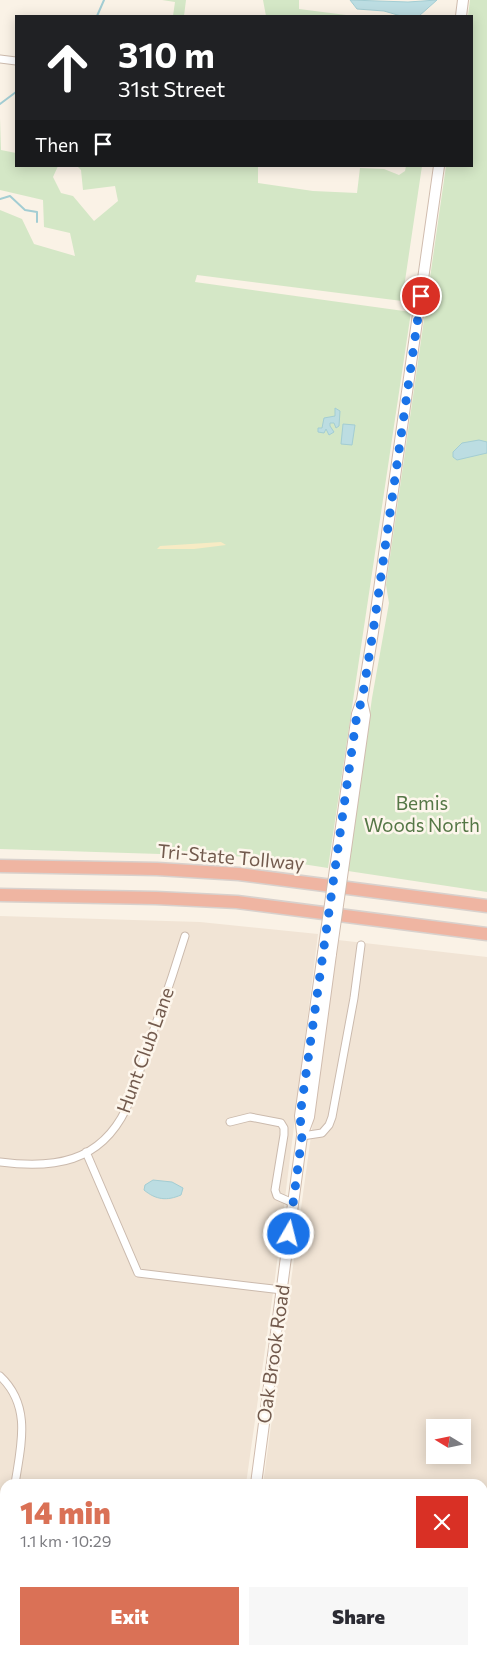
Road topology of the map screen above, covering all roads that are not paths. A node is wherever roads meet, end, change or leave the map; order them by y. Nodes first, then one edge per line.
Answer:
1 (463, 0) edge
2 (461, 15) edge
3 (0, 59) edge
4 (15, 61) edge
5 (439, 167) edge
6 (0, 866) edge
7 (0, 895) edge
8 (487, 906) edge
9 (487, 934) edge
10 (185, 936) dead end
11 (361, 945) dead end
12 (230, 1122) dead end
13 (302, 1136) junction
14 (86, 1152) junction
15 (0, 1162) edge
16 (293, 1202) junction
17 (282, 1290) junction
18 (0, 1376) edge
19 (16, 1479) edge
20 (257, 1479) edge

1 - 2 main road
3 - 4 street
5 - 13 main road, Oak Brook Road, bridge
6 - 8 highway, Tri-State Tollway
7 - 9 highway
10 - 14 street, Hunt Club Lane
11 - 13 street
12 - 16 street
13 - 16 main road, Oak Brook Road
14 - 15 street, Hunt Club Lane
14 - 17 street
16 - 17 main road, Oak Brook Road
17 - 20 main road, Oak Brook Road
18 - 19 street

